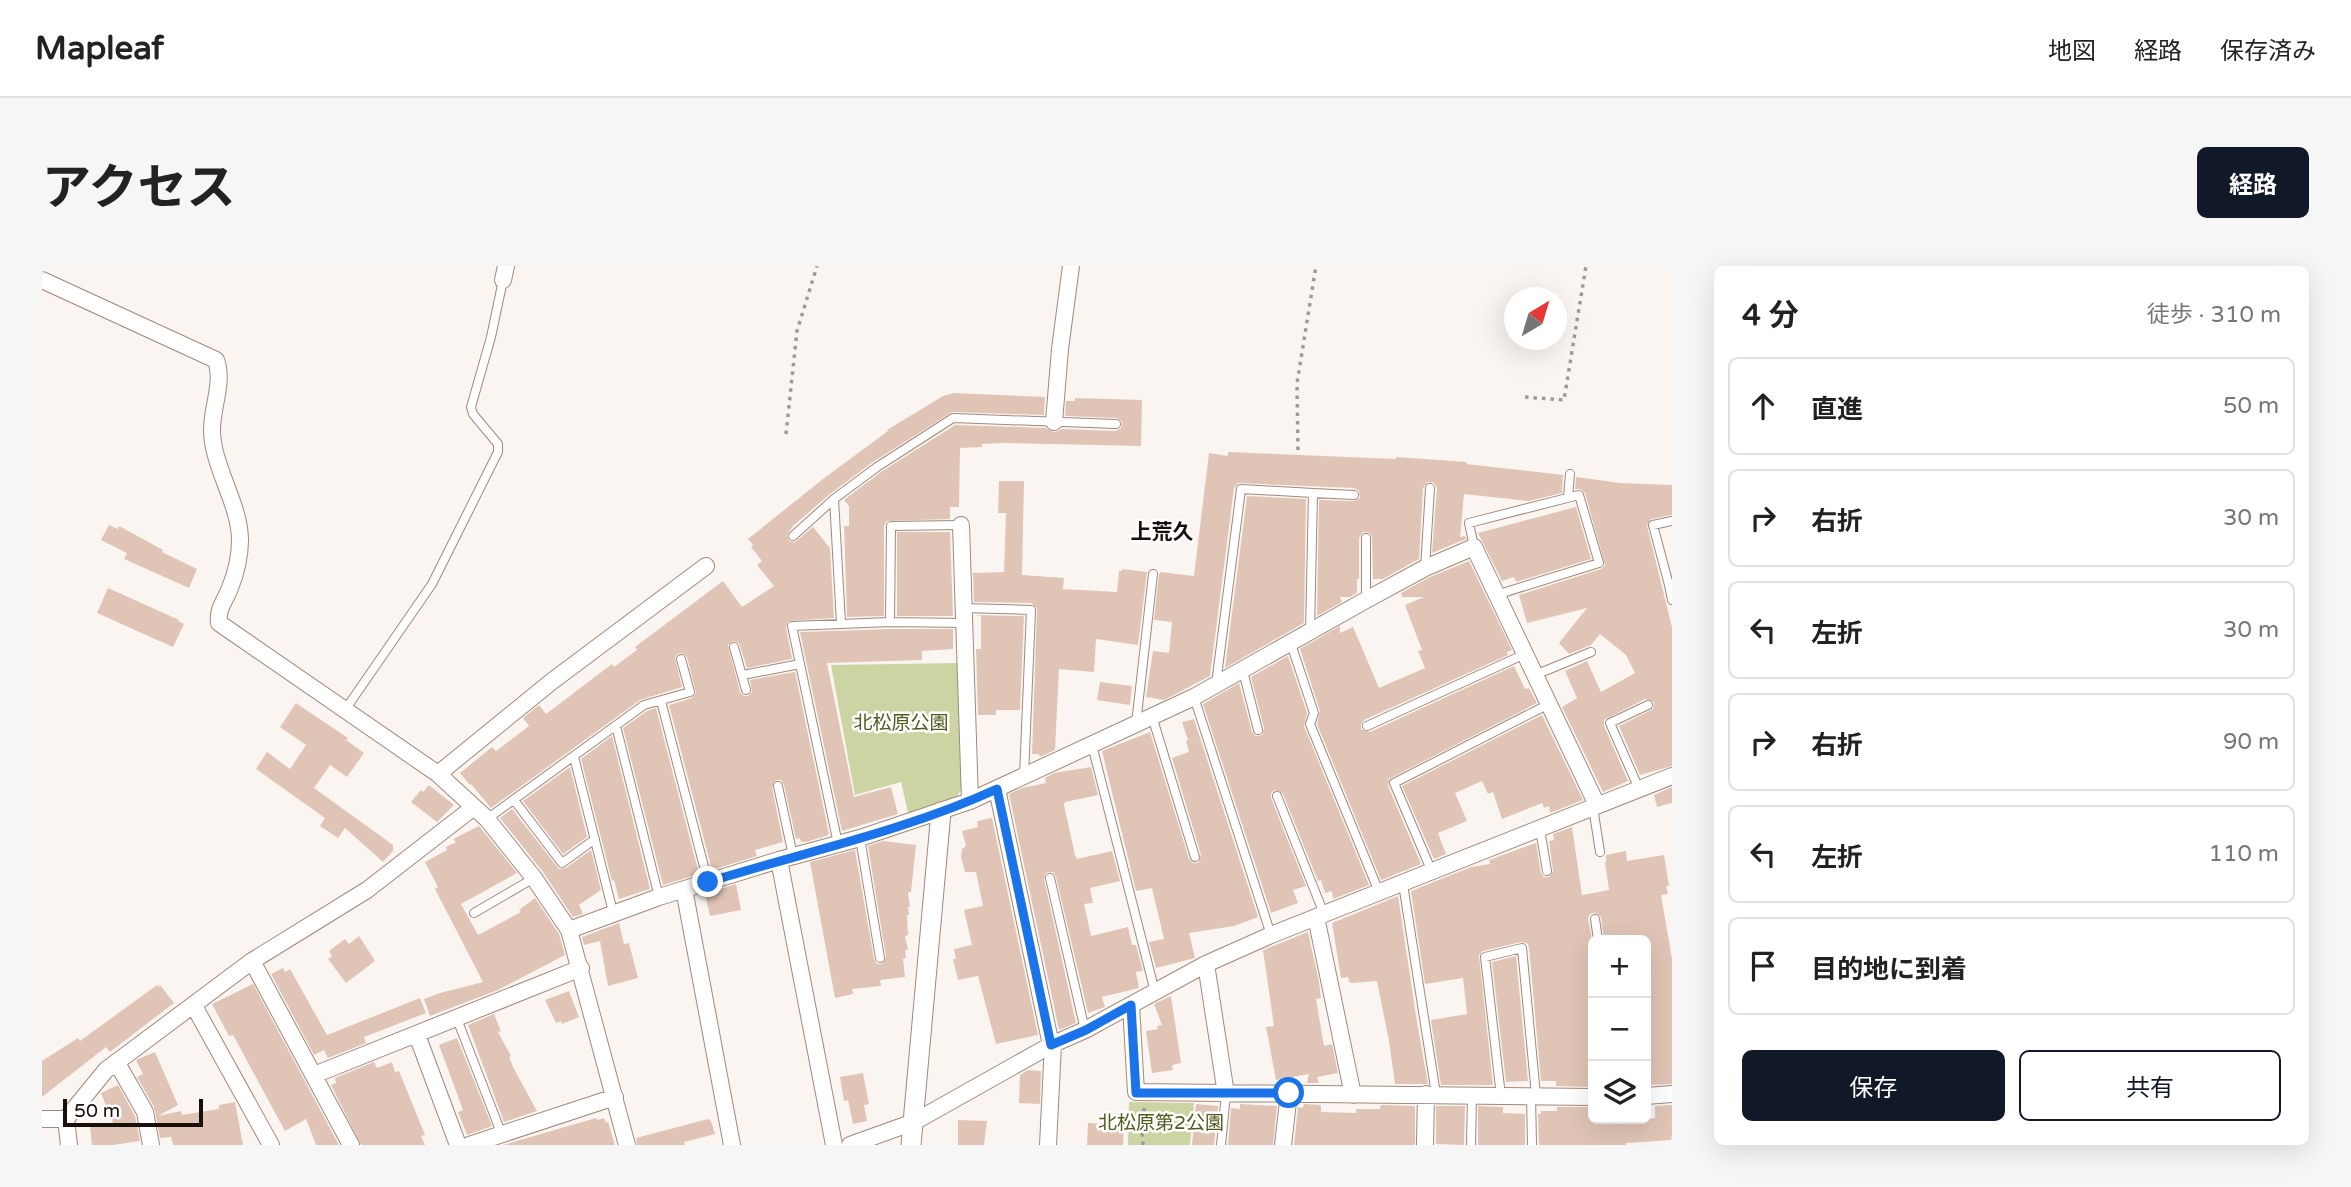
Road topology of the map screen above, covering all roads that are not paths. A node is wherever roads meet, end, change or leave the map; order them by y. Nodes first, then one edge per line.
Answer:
1 (45, 266) edge
2 (1071, 266) edge
3 (505, 273) edge
4 (42, 281) edge
5 (1054, 422) junction
6 (1116, 424) dead end
7 (1570, 474) dead end
8 (1430, 488) dead end
9 (1313, 494) junction
10 (1354, 495) dead end
11 (1568, 497) junction
12 (834, 499) junction
13 (1672, 521) edge
14 (961, 524) joint
15 (793, 536) dead end
16 (1366, 538) dead end
17 (1474, 547) junction
18 (706, 566) dead end
19 (1426, 568) junction
20 (1153, 573) dead end
21 (1670, 584) edge
22 (1496, 595) junction
23 (1366, 600) junction
24 (1672, 600) edge
25 (963, 615) junction
26 (890, 622) junction
27 (841, 624) junction
28 (1310, 633) junction
29 (1291, 644) junction
30 (734, 647) dead end
31 (1591, 652) dead end
32 (1525, 654) junction
33 (681, 659) dead end
34 (800, 664) junction
35 (1243, 671) junction
36 (743, 675) junction
37 (1535, 675) junction
38 (1216, 684) junction
39 (746, 690) dead end
40 (1194, 697) junction
41 (661, 701) junction
42 (1549, 704) junction
43 (1648, 705) dead end
44 (345, 711) junction
45 (1152, 716) junction
46 (1136, 724) junction
47 (616, 726) junction
48 (1367, 726) dead end
49 (1258, 730) dead end
50 (1092, 746) junction
51 (574, 757) junction
52 (438, 774) junction
53 (1024, 776) junction
54 (1672, 776) edge
55 (778, 786) dead end
56 (997, 789) junction
57 (1639, 789) junction
58 (1278, 796) dead end
59 (514, 800) junction
60 (970, 801) junction
61 (1595, 806) junction
62 (474, 807) junction
63 (941, 812) junction
64 (487, 819) junction
65 (1540, 829) junction
66 (860, 838) junction
67 (595, 839) junction
68 (838, 844) junction
69 (1600, 852) dead end
70 (1195, 857) dead end
71 (786, 858) junction
72 (1547, 871) dead end
73 (1432, 872) junction
74 (534, 878) junction
75 (1050, 878) dead end
76 (708, 882) junction
77 (1402, 884) junction
78 (684, 889) junction
79 (1379, 892) junction
80 (659, 897) junction
81 (613, 912) junction
82 (474, 913) dead end
83 (1320, 916) junction
84 (1595, 919) dead end
85 (569, 930) junction
86 (1270, 935) junction
87 (1597, 935) edge
88 (880, 958) dead end
89 (252, 961) junction
90 (1206, 964) junction
91 (580, 968) junction
92 (1155, 992) junction
93 (1131, 1005) junction
94 (194, 1006) junction
95 (457, 1019) junction
96 (1086, 1030) junction
97 (417, 1035) junction
98 (1052, 1044) junction
99 (117, 1063) junction
100 (314, 1075) junction
101 (1289, 1093) junction
102 (1226, 1094) junction
103 (1431, 1094) junction
104 (1672, 1094) edge
105 (1353, 1095) junction
106 (1472, 1095) junction
107 (1533, 1095) junction
108 (1501, 1096) junction
109 (1651, 1096) edge
110 (615, 1097) junction
111 (1588, 1097) edge
112 (42, 1118) edge
113 (66, 1119) junction
114 (914, 1122) junction
115 (502, 1135) junction
116 (69, 1145) edge
117 (151, 1145) edge
118 (271, 1145) edge
119 (351, 1145) edge
120 (458, 1145) edge
121 (468, 1145) edge
122 (627, 1145) edge
123 (732, 1145) edge
124 (834, 1145) edge
125 (850, 1145) edge
126 (911, 1145) edge
127 (1048, 1145) edge
128 (1221, 1145) edge
129 (1283, 1145) edge
130 (1425, 1145) edge
131 (1471, 1145) edge
132 (1532, 1145) edge

1 - 4 street
2 - 5 street
3 - 44 lane
4 - 44 street
5 - 6 lane
5 - 12 lane
7 - 11 lane
8 - 19 lane
9 - 10 lane
9 - 28 lane
9 - 38 lane
11 - 17 lane
11 - 22 lane
12 - 15 lane
12 - 27 lane
13 - 21 lane
14 - 25 street
14 - 26 lane
16 - 23 lane
17 - 19 street
17 - 22 street
18 - 52 street
19 - 23 street
20 - 46 lane
21 - 24 lane
22 - 32 street
23 - 28 street
25 - 26 lane
25 - 53 lane
25 - 60 street
26 - 27 lane
27 - 34 lane
28 - 29 street
29 - 35 street
29 - 79 lane
30 - 36 lane
31 - 37 lane
32 - 37 street
32 - 48 lane
33 - 41 lane
34 - 36 lane
34 - 68 lane
35 - 38 street
35 - 49 lane
36 - 39 lane
37 - 42 street
38 - 40 street
40 - 45 street
40 - 86 lane
41 - 47 lane
41 - 76 lane
42 - 61 street
42 - 73 lane
43 - 57 lane
44 - 52 street
45 - 46 street
45 - 70 lane
46 - 50 street
47 - 51 lane
47 - 80 lane
50 - 53 street
50 - 92 lane
51 - 59 lane
51 - 67 lane
52 - 62 street
53 - 56 street
54 - 57 street
55 - 71 lane
56 - 60 street
56 - 98 street
57 - 61 street
58 - 83 lane
59 - 64 lane
59 - 67 lane
60 - 63 street
61 - 65 street
61 - 69 lane
62 - 64 street
62 - 89 street
63 - 66 street
63 - 114 street
64 - 74 street
65 - 72 lane
65 - 73 street
66 - 68 street
66 - 88 lane
67 - 81 lane
68 - 71 street
71 - 76 street
71 - 124 street
73 - 77 street
74 - 82 lane
74 - 85 street
75 - 96 lane
76 - 78 street
77 - 79 street
77 - 103 lane
78 - 80 street
78 - 123 street
79 - 83 street
80 - 81 street
81 - 85 street
83 - 86 street
83 - 105 street
84 - 87 lane
85 - 91 street
86 - 90 street
89 - 94 street
89 - 100 street
90 - 92 street
90 - 102 street
91 - 95 street
91 - 110 street
92 - 93 street
93 - 96 street
93 - 102 street
94 - 99 street
94 - 118 street
95 - 97 street
95 - 115 lane
96 - 98 street
97 - 100 street
97 - 120 street
98 - 114 street
98 - 127 street
99 - 113 street
99 - 117 street
100 - 119 street
101 - 102 street
101 - 105 street
101 - 129 street
102 - 128 lane
103 - 105 street
103 - 106 street
103 - 130 street
104 - 109 street
106 - 108 street
106 - 131 lane
107 - 108 street
107 - 108 lane
107 - 111 street
107 - 132 lane
110 - 115 street
110 - 122 street
112 - 113 street
113 - 116 street
114 - 125 street
114 - 126 street
115 - 121 street

